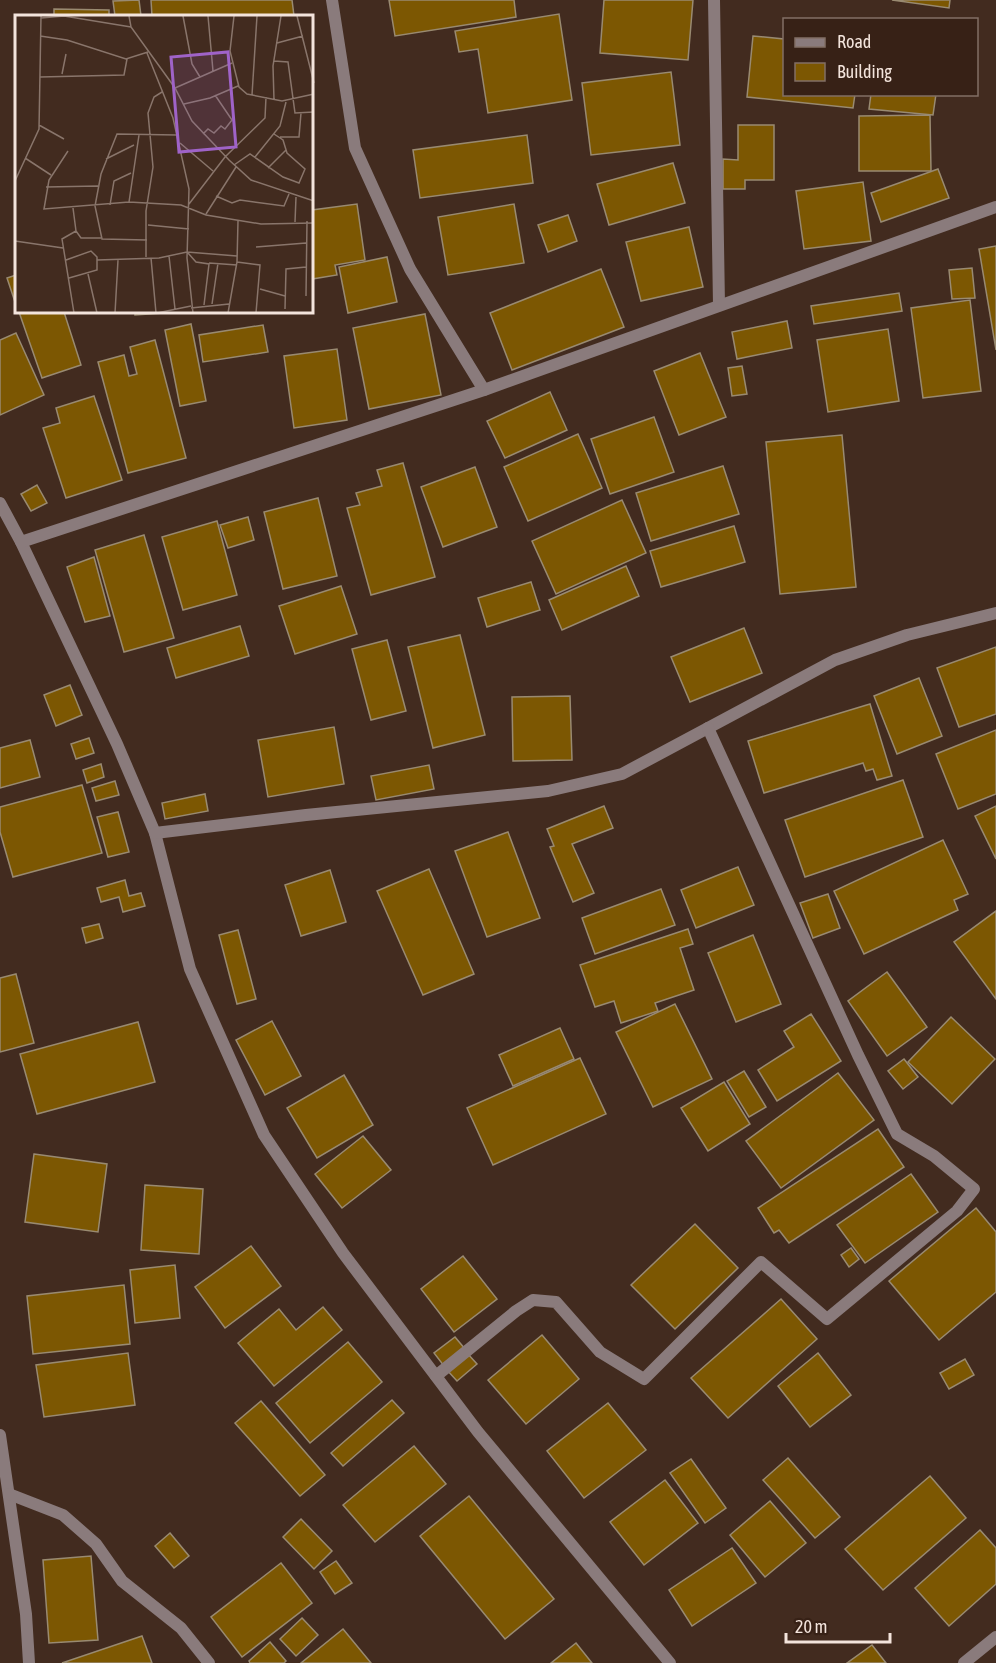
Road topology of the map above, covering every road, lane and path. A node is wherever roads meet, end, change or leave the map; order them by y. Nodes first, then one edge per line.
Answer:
1 (332, 0) edge
2 (714, 0) edge
3 (996, 207) edge
4 (720, 305) junction
5 (484, 390) junction
6 (0, 503) edge
7 (21, 542) junction
8 (996, 614) edge
9 (708, 728) junction
10 (155, 833) junction
11 (436, 1376) junction
12 (0, 1435) edge
13 (9, 1494) junction
14 (996, 1637) edge
15 (29, 1663) edge
16 (209, 1663) edge
17 (670, 1663) edge
18 (964, 1663) edge

1 - 5 street
2 - 4 street
3 - 4 street
4 - 5 street
5 - 7 street
6 - 7 street
7 - 10 street
8 - 9 street
9 - 10 street
9 - 11 street
10 - 11 street
11 - 17 street
12 - 13 street
13 - 15 street
13 - 16 street
14 - 18 street

